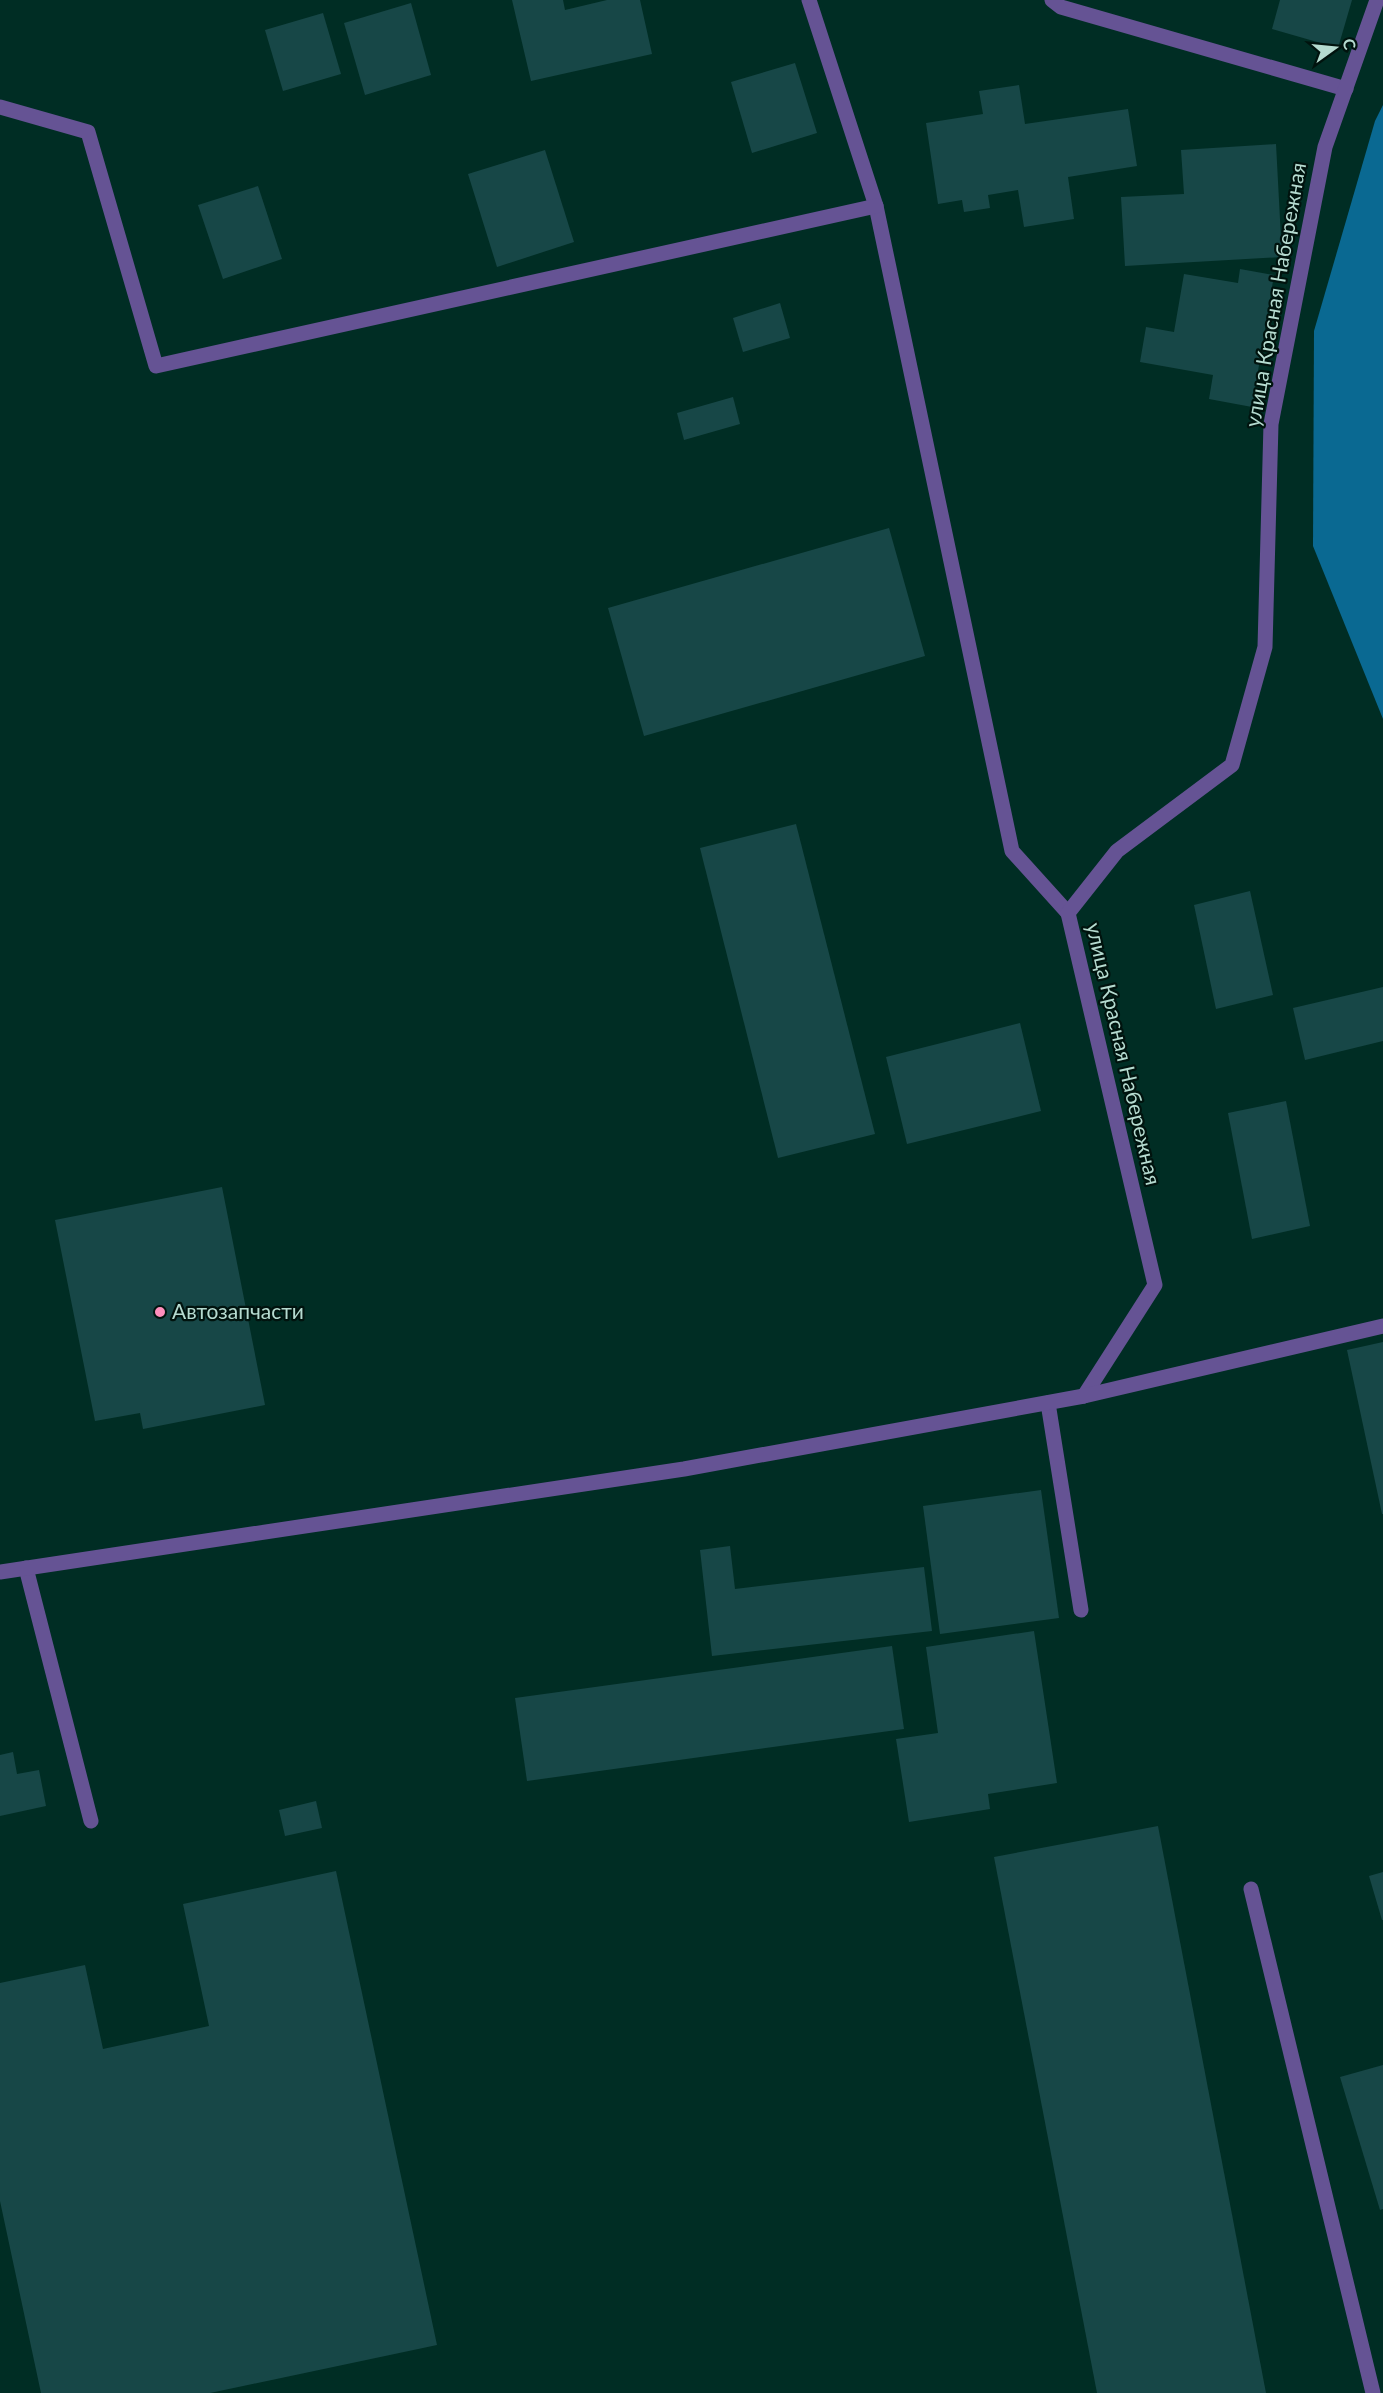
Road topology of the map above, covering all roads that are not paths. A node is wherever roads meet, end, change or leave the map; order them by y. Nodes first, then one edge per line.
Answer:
1 (809, 0) edge
2 (1052, 0) edge
3 (1377, 0) edge
4 (1346, 90) junction
5 (0, 107) edge
6 (876, 206) junction
7 (1068, 913) junction
8 (1383, 1326) edge
9 (1084, 1396) junction
10 (1048, 1403) junction
11 (26, 1568) junction
12 (0, 1572) edge
13 (1081, 1610) dead end
14 (91, 1821) dead end
15 (1251, 1889) dead end
16 (1373, 2393) edge

1 - 6 street
2 - 4 street
3 - 4 street, улица Красная Набережная
4 - 7 street, улица Красная Набережная
5 - 6 street
6 - 7 street
7 - 9 street, улица Красная Набережная
8 - 9 street
9 - 10 street
10 - 11 street
10 - 13 street
11 - 12 street
11 - 14 street
15 - 16 street

